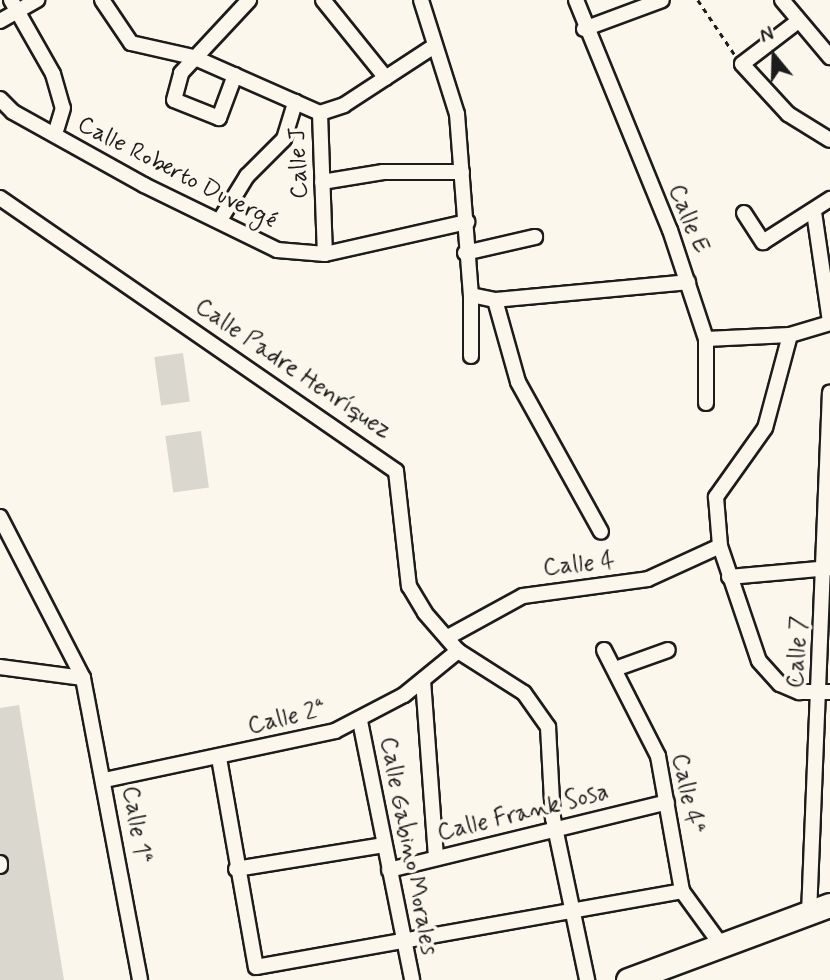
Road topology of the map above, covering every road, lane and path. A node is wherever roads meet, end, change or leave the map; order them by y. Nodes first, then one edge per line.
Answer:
1 (37, 0) edge
2 (102, 0) edge
3 (249, 0) edge
4 (323, 0) edge
5 (421, 0) edge
6 (576, 0) edge
7 (698, 0) edge
8 (782, 0) edge
9 (658, 1) edge
10 (14, 5) edge
11 (0, 21) edge
12 (797, 22) junction
13 (584, 29) junction
14 (431, 48) junction
15 (194, 57) junction
16 (830, 57) edge
17 (741, 64) junction
18 (235, 75) junction
19 (386, 78) junction
20 (0, 99) edge
21 (295, 102) junction
22 (320, 113) junction
23 (55, 135) junction
24 (830, 140) edge
25 (462, 172) junction
26 (322, 182) junction
27 (0, 198) edge
28 (830, 200) edge
29 (814, 212) junction
30 (744, 213) dead end
31 (220, 220) junction
32 (467, 222) junction
33 (535, 237) dead end
34 (465, 253) junction
35 (325, 254) junction
36 (688, 282) junction
37 (471, 295) junction
38 (495, 300) junction
39 (830, 322) edge
40 (790, 335) junction
41 (706, 340) junction
42 (471, 356) dead end
43 (830, 393) edge
44 (706, 403) dead end
45 (829, 450) edge
46 (0, 517) edge
47 (601, 532) dead end
48 (720, 546) junction
49 (827, 568) edge
50 (729, 577) junction
51 (448, 637) junction
52 (604, 650) dead end
53 (668, 650) dead end
54 (458, 651) junction
55 (0, 667) edge
56 (615, 669) junction
57 (83, 678) junction
58 (423, 680) junction
59 (825, 691) edge
60 (360, 721) junction
61 (219, 758) junction
62 (105, 780) junction
63 (667, 802) junction
64 (555, 829) junction
65 (384, 845) junction
66 (436, 858) junction
67 (236, 869) junction
68 (389, 870) junction
69 (682, 891) junction
70 (820, 909) edge
71 (573, 914) junction
72 (405, 940) junction
73 (722, 946) junction
74 (640, 978) edge
75 (139, 980) edge
76 (412, 980) edge
77 (587, 980) edge

1 - 10 street
2 - 15 street
3 - 15 street
4 - 19 street
5 - 14 street
6 - 13 street, Calle E
7 - 17 path
8 - 12 street
9 - 13 street
10 - 11 street
10 - 23 street
12 - 16 street
12 - 17 street
13 - 36 street, Calle E
14 - 19 street
14 - 25 street
15 - 18 street
15 - 18 street
17 - 24 street
18 - 21 street
19 - 22 street
20 - 23 street, Calle Roberto Duvergé
21 - 22 street
21 - 31 street
22 - 26 street, Calle J
23 - 31 street, Calle Roberto Duvergé
25 - 26 street
25 - 32 street
26 - 35 street, Calle J
27 - 51 street, Calle Padre Henríquez
28 - 29 street
29 - 30 street
29 - 39 street
31 - 35 street, Calle Roberto Duvergé
32 - 34 street
32 - 35 street, Calle Roberto Duvergé
33 - 34 street
34 - 37 street
36 - 38 street
36 - 41 street, Calle E
37 - 38 street
37 - 42 street
38 - 47 street
39 - 40 street
40 - 41 street
40 - 48 street
41 - 44 street, Calle E
43 - 45 street, Calle 7
45 - 49 street, Calle 7
46 - 57 street, Calle 1ª
48 - 50 street
48 - 51 street, Calle 4
49 - 50 street
49 - 59 street, Calle 7
50 - 59 street
51 - 54 street, Calle Padre Henríquez
52 - 56 street, Calle 4ª
53 - 56 street
54 - 58 street, Calle 2ª
54 - 64 street, Calle Padre Henríquez
55 - 57 street
56 - 63 street, Calle 4ª
57 - 62 street, Calle 1ª
58 - 60 street, Calle 2ª
58 - 66 street
59 - 70 street, Calle 7
60 - 61 street, Calle 2ª
60 - 65 street, Calle Gabino Morales
61 - 62 street, Calle 2ª
61 - 67 street
62 - 75 street, Calle 1ª
63 - 64 street, Calle Frank Sosa
63 - 69 street, Calle 4ª
64 - 66 street, Calle Frank Sosa
64 - 71 street, Calle Padre Henríquez
65 - 67 street
65 - 68 street, Calle Gabino Morales
66 - 68 street, Calle Frank Sosa
67 - 72 street
68 - 72 street, Calle Gabino Morales
69 - 71 street
69 - 73 street, Calle 4ª
70 - 73 main road
71 - 72 street
71 - 77 street, Calle Padre Henríquez
72 - 76 street, Calle Gabino Morales
73 - 74 main road

